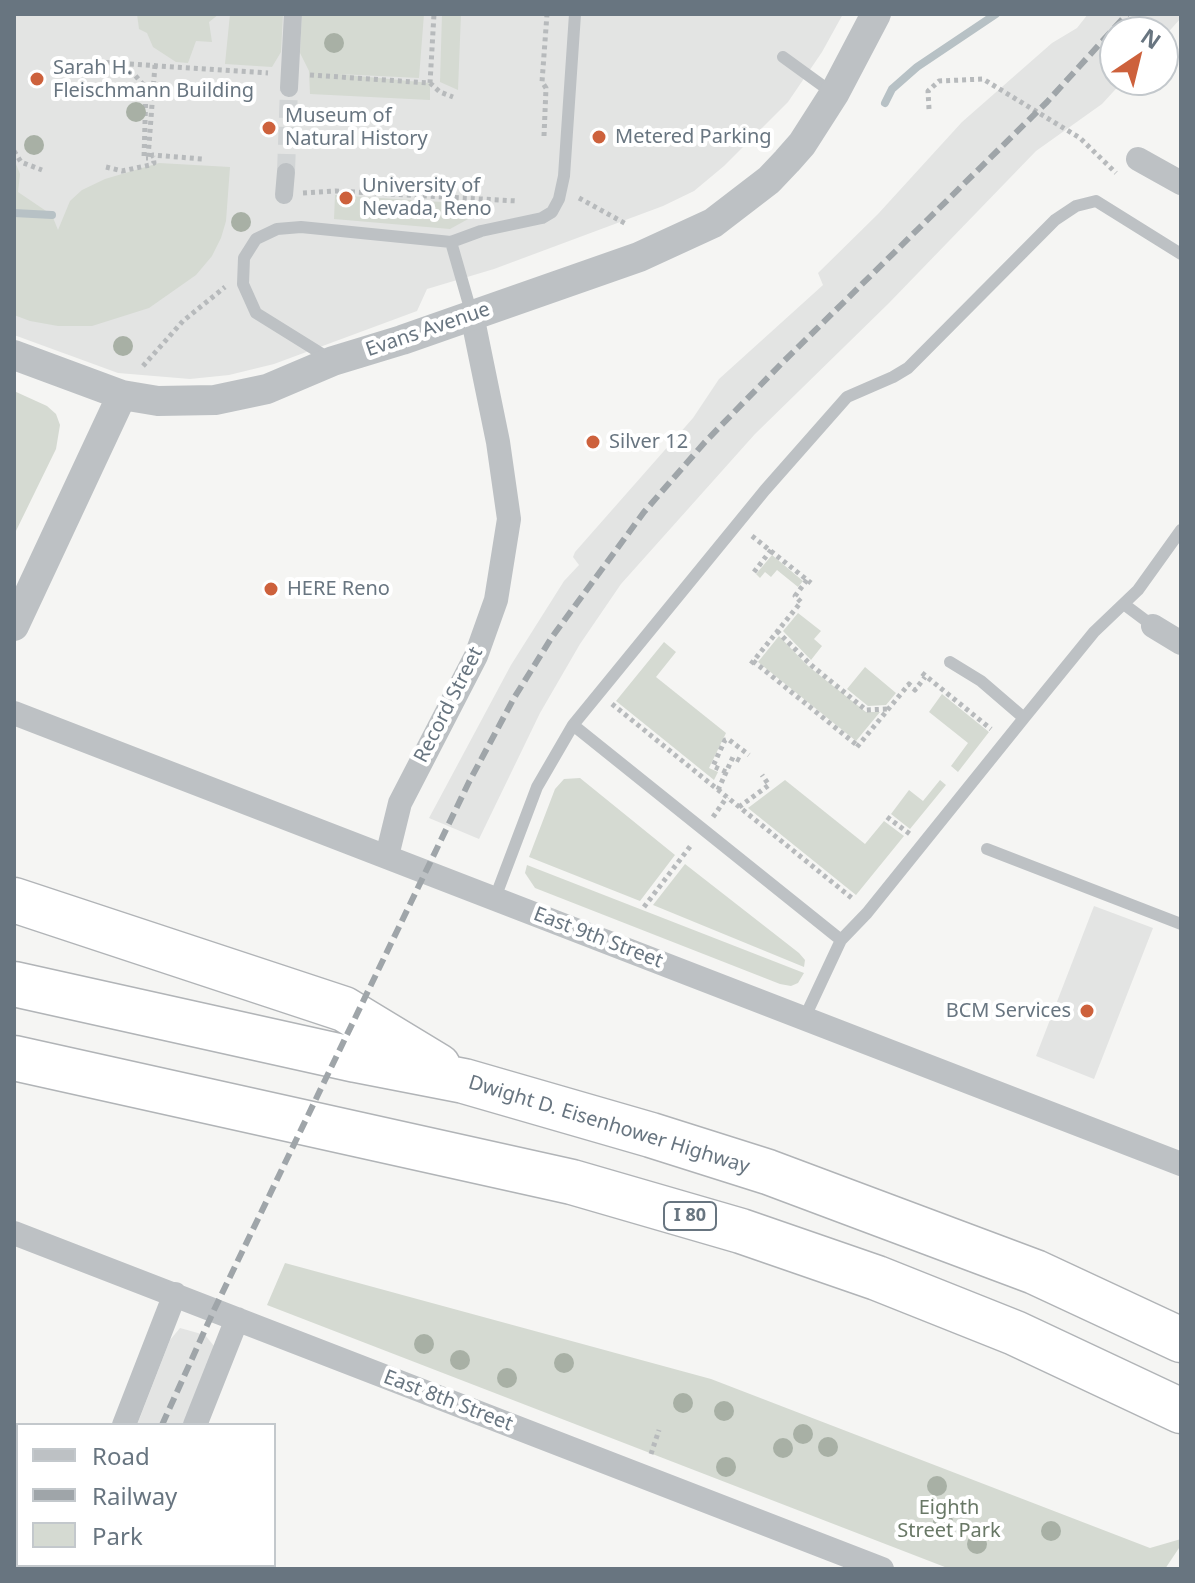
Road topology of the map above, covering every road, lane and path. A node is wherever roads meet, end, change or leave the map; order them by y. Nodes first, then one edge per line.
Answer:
1 (293, 14) edge
2 (434, 14) edge
3 (547, 14) edge
4 (575, 14) edge
5 (876, 14) edge
6 (783, 57) dead end
7 (98, 62) dead end
8 (155, 65) junction
9 (220, 69) dead end
10 (97, 70) dead end
11 (311, 75) dead end
12 (430, 83) junction
13 (289, 88) tunnel mouth
14 (834, 94) junction
15 (453, 97) dead end
16 (929, 109) dead end
17 (535, 126) dead end
18 (545, 126) junction
19 (544, 140) dead end
20 (14, 151) edge
21 (151, 156) junction
22 (202, 159) dead end
23 (1138, 159) dead end
24 (106, 167) dead end
25 (42, 170) dead end
26 (286, 172) tunnel mouth
27 (1125, 183) dead end
28 (1181, 183) edge
29 (284, 195) joint
30 (578, 198) dead end
31 (525, 201) dead end
32 (628, 225) dead end
33 (451, 242) junction
34 (1181, 254) edge
35 (228, 272) dead end
36 (472, 315) junction
37 (14, 355) edge
38 (333, 361) junction
39 (143, 366) dead end
40 (122, 395) junction
41 (1181, 530) edge
42 (744, 537) dead end
43 (771, 550) junction
44 (754, 572) dead end
45 (1125, 605) junction
46 (14, 626) edge
47 (1153, 626) joint
48 (777, 631) junction
49 (1181, 643) edge
50 (950, 662) dead end
51 (610, 702) dead end
52 (888, 709) junction
53 (14, 713) edge
54 (1024, 718) junction
55 (573, 725) junction
56 (992, 734) dead end
57 (749, 755) dead end
58 (743, 762) dead end
59 (726, 772) junction
60 (762, 775) dead end
61 (718, 790) junction
62 (739, 807) junction
63 (887, 817) dead end
64 (920, 824) dead end
65 (911, 835) junction
66 (902, 846) dead end
67 (987, 849) dead end
68 (387, 856) junction
69 (680, 860) dead end
70 (495, 898) junction
71 (14, 900) edge
72 (857, 902) dead end
73 (644, 907) dead end
74 (1181, 924) edge
75 (841, 940) junction
76 (14, 984) edge
77 (804, 1019) junction
78 (14, 1058) edge
79 (14, 1076) edge
80 (464, 1081) junction
81 (175, 1096) junction
82 (1181, 1164) edge
83 (14, 1233) edge
84 (175, 1294) junction
85 (237, 1319) junction
86 (1181, 1340) edge
87 (1181, 1411) edge
88 (125, 1423) edge
89 (196, 1423) edge
90 (659, 1430) dead end
91 (651, 1454) dead end
92 (882, 1569) edge

1 - 13 street
2 - 12 path
3 - 18 path
4 - 33 lane
5 - 14 street, Evans Avenue
6 - 14 lane
7 - 8 path
8 - 9 path
8 - 21 path
10 - 21 path
11 - 12 path
12 - 15 path
14 - 36 street, Evans Avenue
16 - 27 path
17 - 18 path
18 - 19 path
20 - 25 path
21 - 22 path
21 - 24 path
23 - 28 street
26 - 29 street
29 - 31 path
30 - 32 path
33 - 36 lane
33 - 38 lane
34 - 55 lane
35 - 39 path
36 - 38 street, Evans Avenue
36 - 68 street, Record Street
37 - 40 street
38 - 40 street, Evans Avenue
40 - 46 street
41 - 45 lane
42 - 43 path
43 - 44 path
43 - 48 path
45 - 47 lane
45 - 54 lane
47 - 49 street
48 - 52 path
48 - 52 path
50 - 54 lane
51 - 61 path
52 - 56 path
53 - 68 street, East 9th Street
54 - 75 lane
55 - 70 lane
55 - 75 lane
57 - 59 path
58 - 59 path
59 - 61 path
60 - 62 path
61 - 62 path
62 - 72 path
63 - 65 path
64 - 65 path
65 - 66 path
67 - 74 lane
68 - 70 street, East 9th Street
69 - 73 path
70 - 77 street, East 9th Street
71 - 80 highway
75 - 77 lane
76 - 80 highway, Dwight D. Eisenhower Highway
77 - 82 street, East 9th Street
78 - 81 highway, I 80
79 - 81 highway
80 - 86 highway, Dwight D. Eisenhower Highway
81 - 87 highway, I 80
83 - 84 street, East 8th Street
84 - 85 street, East 8th Street
84 - 88 street
85 - 89 street
85 - 92 street, East 8th Street
90 - 91 path

